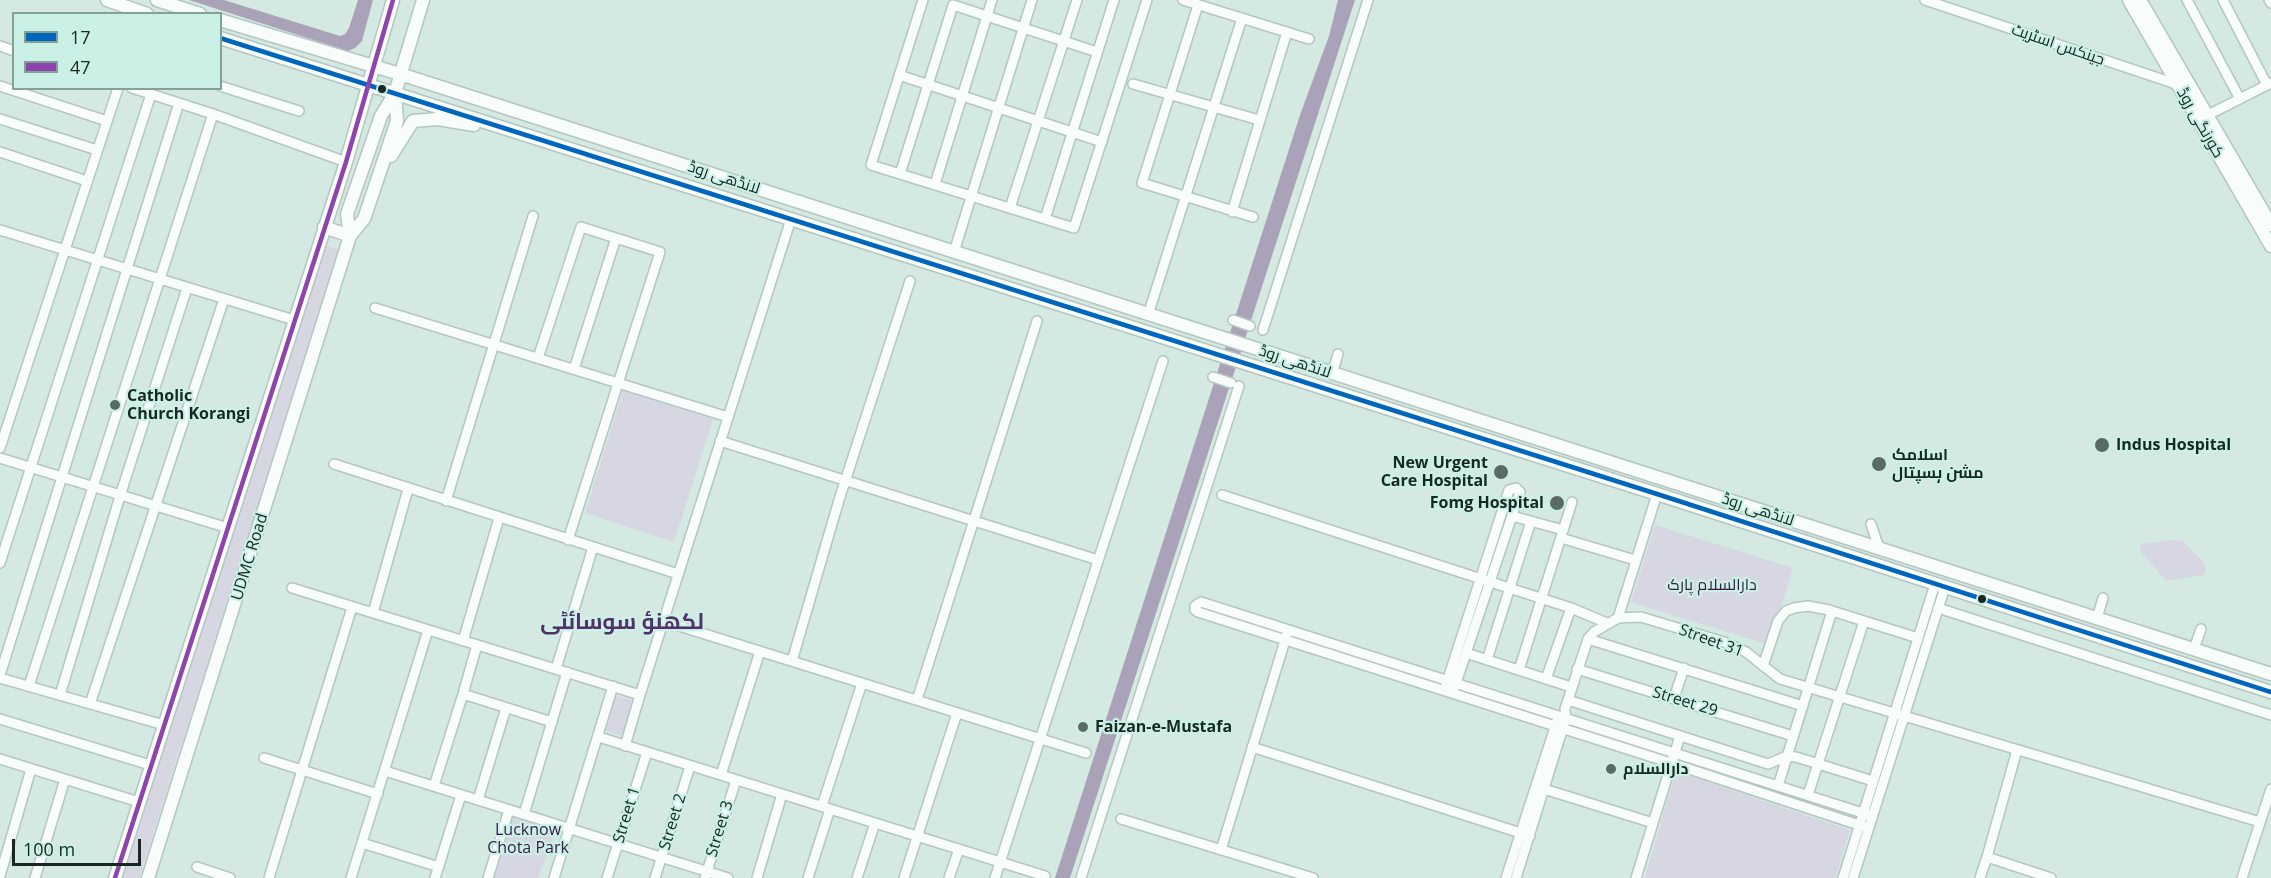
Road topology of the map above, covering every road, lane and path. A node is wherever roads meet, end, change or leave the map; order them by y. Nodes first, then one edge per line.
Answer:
1 (107, 0) edge
2 (156, 0) edge
3 (393, 0) edge
4 (423, 0) edge
5 (922, 0) edge
6 (992, 0) edge
7 (1032, 0) edge
8 (1077, 0) edge
9 (1114, 0) edge
10 (1147, 0) edge
11 (1183, 0) edge
12 (1925, 0) edge
13 (2128, 0) edge
14 (2140, 0) edge
15 (2187, 0) edge
16 (2223, 0) edge
17 (1364, 1) edge
18 (1198, 4) junction
19 (141, 12) edge
20 (194, 12) edge
21 (987, 16) junction
22 (1242, 18) junction
23 (222, 21) edge
24 (1024, 28) junction
25 (1287, 32) junction
26 (222, 39) edge
27 (1309, 39) dead end
28 (1064, 41) junction
29 (1097, 52) junction
30 (373, 67) junction
31 (400, 74) junction
32 (899, 75) junction
33 (426, 82) junction
34 (1133, 84) dead end
35 (2269, 84) edge
36 (368, 85) junction
37 (928, 85) junction
38 (2185, 87) junction
39 (222, 88) edge
40 (12, 90) edge
41 (116, 90) edge
42 (138, 90) edge
43 (394, 93) junction
44 (151, 94) junction
45 (1169, 94) junction
46 (962, 96) junction
47 (2240, 99) junction
48 (421, 101) junction
49 (179, 104) junction
50 (1214, 107) junction
51 (999, 108) junction
52 (298, 111) dead end
53 (213, 114) junction
54 (2202, 118) junction
55 (0, 119) edge
56 (1259, 120) junction
57 (107, 121) junction
58 (1038, 121) junction
59 (1071, 132) junction
60 (537, 138) junction
61 (1102, 142) junction
62 (97, 150) junction
63 (0, 152) edge
64 (346, 162) junction
65 (380, 170) junction
66 (900, 174) junction
67 (87, 181) junction
68 (935, 184) junction
69 (972, 196) junction
70 (1185, 197) junction
71 (1010, 208) junction
72 (1232, 212) junction
73 (533, 216) dead end
74 (1253, 217) dead end
75 (791, 219) junction
76 (1045, 219) junction
77 (2271, 225) edge
78 (324, 227) junction
79 (0, 230) edge
80 (350, 236) junction
81 (616, 238) junction
82 (2271, 246) edge
83 (64, 249) junction
84 (954, 252) junction
85 (97, 260) junction
86 (127, 270) junction
87 (159, 280) junction
88 (910, 281) dead end
89 (187, 288) junction
90 (224, 298) junction
91 (375, 308) dead end
92 (1148, 315) junction
93 (294, 320) junction
94 (1233, 320) dead end
95 (1037, 321) dead end
96 (1250, 326) dead end
97 (1263, 330) dead end
98 (494, 345) junction
99 (1338, 354) dead end
100 (538, 358) junction
101 (1163, 362) dead end
102 (574, 369) junction
103 (1332, 374) junction
104 (1214, 377) dead end
105 (618, 383) junction
106 (728, 417) junction
107 (720, 441) junction
108 (0, 448) edge
109 (0, 458) edge
110 (334, 464) dead end
111 (30, 468) junction
112 (61, 477) junction
113 (845, 481) junction
114 (92, 487) junction
115 (408, 489) junction
116 (1657, 494) junction
117 (1222, 495) dead end
118 (120, 496) junction
119 (446, 501) junction
120 (1572, 502) dead end
121 (156, 507) junction
122 (1512, 516) junction
123 (499, 518) junction
124 (974, 521) junction
125 (1531, 521) junction
126 (1871, 524) dead end
127 (228, 528) junction
128 (1562, 534) junction
129 (568, 540) junction
130 (593, 547) junction
131 (1879, 548) junction
132 (1098, 560) junction
133 (1635, 560) junction
134 (0, 563) edge
135 (678, 574) junction
136 (1480, 579) junction
137 (1490, 582) junction
138 (1940, 585) junction
139 (292, 588) dead end
140 (1510, 588) junction
141 (1542, 598) junction
142 (2103, 598) dead end
143 (352, 607) junction
144 (1572, 608) junction
145 (1938, 608) junction
146 (1832, 611) junction
147 (373, 613) junction
148 (1618, 618) junction
149 (2097, 618) junction
150 (663, 621) junction
151 (1864, 621) junction
152 (1607, 623) junction
153 (2201, 629) dead end
154 (428, 630) junction
155 (1288, 630) junction
156 (1918, 638) junction
157 (1587, 639) junction
158 (1286, 640) junction
159 (463, 641) junction
160 (477, 645) junction
161 (2194, 649) junction
162 (760, 651) junction
163 (1466, 653) junction
164 (1487, 660) junction
165 (792, 661) junction
166 (1764, 666) junction
167 (1684, 668) junction
168 (556, 669) junction
169 (1577, 669) junction
170 (1519, 670) junction
171 (567, 672) junction
172 (2271, 674) edge
173 (0, 676) edge
174 (1546, 679) junction
175 (862, 683) junction
176 (29, 686) junction
177 (614, 686) junction
178 (1450, 687) junction
179 (1571, 687) junction
180 (1808, 687) junction
181 (2271, 692) edge
182 (463, 694) junction
183 (640, 694) junction
184 (60, 695) junction
185 (1839, 697) junction
186 (1674, 698) junction
187 (917, 700) junction
188 (90, 704) junction
189 (1803, 706) junction
190 (506, 708) junction
191 (1564, 711) junction
192 (957, 712) junction
193 (1899, 715) junction
194 (2271, 715) edge
195 (0, 719) edge
196 (552, 722) junction
197 (164, 724) junction
198 (1559, 727) junction
199 (1680, 736) junction
200 (1793, 736) junction
201 (598, 737) junction
202 (1040, 739) junction
203 (625, 746) junction
204 (1252, 747) junction
205 (2018, 750) junction
206 (647, 752) junction
207 (1086, 753) dead end
208 (1674, 753) junction
209 (1788, 756) junction
210 (264, 758) dead end
211 (0, 760) edge
212 (1671, 763) junction
213 (1818, 764) junction
214 (150, 765) junction
215 (690, 766) junction
216 (32, 769) junction
217 (302, 770) junction
218 (385, 771) junction
219 (721, 775) junction
220 (65, 779) junction
221 (736, 780) junction
222 (1873, 781) junction
223 (434, 786) junction
224 (1778, 786) junction
225 (1544, 789) junction
226 (2271, 789) edge
227 (378, 794) junction
228 (782, 794) junction
229 (461, 795) junction
230 (1808, 795) junction
231 (478, 800) junction
232 (139, 802) junction
233 (826, 808) junction
234 (509, 810) junction
235 (524, 814) junction
236 (1867, 815) junction
237 (1121, 819) dead end
238 (2260, 822) junction
239 (875, 823) junction
240 (1653, 823) junction
241 (1864, 827) junction
242 (570, 828) junction
243 (1525, 834) junction
244 (918, 836) junction
245 (362, 843) junction
246 (618, 843) junction
247 (959, 849) junction
248 (1221, 850) junction
249 (662, 857) junction
250 (1987, 857) junction
251 (1000, 861) junction
252 (197, 867) dead end
253 (439, 867) junction
254 (706, 875) edge
255 (0, 876) edge
256 (1045, 876) dead end
257 (35, 878) edge
258 (115, 878) edge
259 (148, 878) edge
260 (230, 878) edge
261 (269, 878) edge
262 (351, 878) edge
263 (435, 878) edge
264 (488, 878) edge
265 (554, 878) edge
266 (607, 878) edge
267 (655, 878) edge
268 (728, 878) edge
269 (757, 878) edge
270 (808, 878) edge
271 (857, 878) edge
272 (904, 878) edge
273 (949, 878) edge
274 (995, 878) edge
275 (1081, 878) edge
276 (1313, 878) edge
277 (1506, 878) edge
278 (1516, 878) edge
279 (1636, 878) edge
280 (1843, 878) edge
281 (1852, 878) edge
282 (1980, 878) edge
283 (2051, 878) edge
284 (2242, 878) edge

1 - 19 main road
2 - 20 main road
3 - 30 main road, UDMC Road
4 - 31 main road
5 - 32 street
6 - 21 street
7 - 24 street
8 - 28 street
9 - 29 street
10 - 61 street
11 - 18 street
12 - 38 street, جینکس اسٹریٹ
13 - 38 main road, کورنگی روڈ
14 - 38 main road, کورنگی روڈ
15 - 47 street
16 - 35 street
17 - 97 street
18 - 22 street
18 - 45 street
21 - 24 street
21 - 37 street
21 - 46 street
22 - 25 street
22 - 50 street
23 - 30 main road, لانڈھی روڈ
24 - 28 street
24 - 51 street
25 - 27 street
25 - 56 street
26 - 36 main road, لانڈھی روڈ
28 - 29 street
28 - 58 street
29 - 59 street
30 - 31 main road, لانڈھی روڈ
30 - 36 main road, UDMC Road
31 - 33 main road, لانڈھی روڈ
31 - 43 main road
32 - 37 street
32 - 66 street
33 - 48 main road
33 - 84 main road, لانڈھی روڈ
34 - 45 street
35 - 47 street
36 - 43 main road, لانڈھی روڈ
36 - 64 main road, UDMC Road
37 - 46 street
37 - 66 street
38 - 54 main road, کورنگی روڈ
39 - 52 street
40 - 57 street
41 - 57 street
42 - 44 street
43 - 48 main road, لانڈھی روڈ
43 - 65 main road
43 - 80 main road
44 - 49 street
44 - 85 street
45 - 50 street
45 - 70 street
46 - 51 street
46 - 68 street
47 - 54 street
48 - 60 main road, لانڈھی روڈ
49 - 53 street
49 - 86 street
50 - 56 street
50 - 70 street
51 - 58 street
51 - 69 street
53 - 64 street
53 - 87 street
54 - 77 main road, کورنگی روڈ
54 - 82 main road, کورنگی روڈ
55 - 62 street
56 - 72 street
57 - 62 street
58 - 59 street
58 - 71 street
59 - 61 street
59 - 76 street
60 - 65 main road
60 - 75 main road, لانڈھی روڈ
61 - 76 street
62 - 67 street
63 - 67 street
64 - 78 main road, UDMC Road
65 - 80 main road
66 - 68 street
67 - 83 street
68 - 69 street
69 - 71 street
69 - 84 street
70 - 72 street
70 - 92 street
71 - 76 street
72 - 74 street
73 - 98 street
75 - 106 street
75 - 116 main road, لانڈھی روڈ
78 - 80 main road
78 - 93 main road, UDMC Road
79 - 83 street
80 - 259 main road, UDMC Road
81 - 100 street
81 - 102 street
81 - 105 street
83 - 85 street
83 - 108 street
84 - 92 main road, لانڈھی روڈ
85 - 86 street
85 - 111 street
86 - 87 street
86 - 112 street
87 - 89 street
87 - 114 street
88 - 113 street
89 - 90 street
89 - 118 street
90 - 93 street
90 - 121 street
91 - 98 street
92 - 103 main road, لانڈھی روڈ
93 - 127 main road, UDMC Road
94 - 96 street
95 - 124 street
98 - 100 street
98 - 119 street
99 - 103 street
100 - 102 street
101 - 132 street
102 - 105 street
103 - 131 main road, لانڈھی روڈ
104 - 275 street
105 - 106 street
105 - 129 street
106 - 107 street
107 - 113 street
107 - 135 street
109 - 111 street
110 - 115 street
111 - 112 street
111 - 134 street
112 - 114 street
112 - 173 street
113 - 124 street
113 - 165 street
114 - 118 street
114 - 176 street
115 - 119 street
115 - 147 street
116 - 133 street
116 - 138 main road, لانڈھی روڈ
117 - 136 street
118 - 121 street
118 - 184 street
119 - 123 street
120 - 128 street
121 - 127 street
121 - 188 street
122 - 125 street
122 - 136 street
122 - 137 street
123 - 129 street
123 - 159 street
124 - 132 street
124 - 187 street
125 - 128 street
125 - 140 street
126 - 131 street
127 - 197 main road, UDMC Road
128 - 133 street
128 - 141 street
129 - 130 street
130 - 135 street
130 - 168 street
131 - 149 main road, لانڈھی روڈ
132 - 202 street
133 - 148 street
135 - 150 street
136 - 137 street
136 - 178 street
137 - 140 street
137 - 163 street
138 - 145 street
138 - 156 street
138 - 181 main road, لانڈھی روڈ
139 - 143 street
140 - 141 street
140 - 164 street
141 - 144 street
141 - 170 street
142 - 149 street
143 - 147 street
143 - 217 street
144 - 152 street
144 - 174 street
145 - 193 street
145 - 194 street
146 - 151 street
146 - 166 street
146 - 180 street
147 - 154 street
148 - 152 street, Street 31
148 - 166 street, Street 31
149 - 161 main road, لانڈھی روڈ
150 - 162 street
150 - 183 street
151 - 156 street
151 - 185 street
152 - 157 street, Street 31
153 - 161 street
154 - 159 street
154 - 218 street
155 - 158 street
155 - 158 street
155 - 178 street
156 - 193 street
157 - 167 street
157 - 169 street
158 - 178 street
158 - 204 street
159 - 160 street
160 - 168 street
160 - 182 street
161 - 172 main road, لانڈھی روڈ
162 - 165 street
162 - 219 street
163 - 164 street
163 - 178 street
164 - 170 street
165 - 175 street
166 - 180 street, Street 31
167 - 186 street
167 - 189 street
168 - 171 street
169 - 179 street
169 - 186 street, Street 29
170 - 174 street
171 - 177 street
171 - 196 street
173 - 176 street
174 - 179 street
175 - 187 street
175 - 233 street
176 - 184 street
177 - 183 street
177 - 201 street
178 - 191 street
178 - 198 street
179 - 191 street
180 - 185 street, Street 31
180 - 189 street
182 - 190 street
182 - 223 street
183 - 203 street
184 - 188 street
185 - 193 street, Street 31
185 - 213 street
186 - 200 street, Street 29
187 - 192 street
188 - 197 street
189 - 200 street
190 - 196 street
190 - 231 street
191 - 198 street
191 - 199 street
191 - 208 street
192 - 202 street
192 - 244 street
193 - 205 street, Street 31
193 - 222 street
193 - 236 street
195 - 214 street
196 - 235 street
197 - 214 main road, UDMC Road
198 - 212 street
198 - 225 street
198 - 243 street
199 - 208 street
199 - 209 street
200 - 209 street
201 - 203 street
201 - 242 street
202 - 207 street
202 - 251 street
203 - 206 street
204 - 243 street
204 - 248 street
205 - 238 street, Street 31
205 - 250 street
206 - 215 street
206 - 246 street, Street 1
208 - 212 street
208 - 224 street
209 - 213 street
209 - 224 street
210 - 217 street
211 - 216 street
212 - 240 street
212 - 241 street
213 - 222 street
213 - 230 street
214 - 232 main road, UDMC Road
215 - 219 street
215 - 249 street, Street 2
216 - 220 street
216 - 255 street
217 - 227 street
217 - 261 street
218 - 223 street
218 - 227 street
219 - 221 street
220 - 232 street
220 - 257 street
221 - 228 street
221 - 254 street, Street 3
222 - 236 street
223 - 229 street
224 - 230 street
225 - 240 street
225 - 243 street
226 - 238 street
227 - 245 street
228 - 233 street
228 - 269 street
229 - 231 street
229 - 253 street
230 - 236 street
231 - 234 street
232 - 258 main road, UDMC Road
233 - 239 street
233 - 270 street
234 - 235 street
234 - 264 street
235 - 242 street
236 - 241 street
237 - 248 street
238 - 284 street
239 - 244 street
239 - 271 street
240 - 279 street
241 - 280 street
241 - 281 street
242 - 246 street
242 - 265 street
243 - 277 street
243 - 278 street
244 - 247 street
244 - 272 street
245 - 253 street
245 - 262 street
246 - 249 street
246 - 266 street, Street 1
247 - 251 street
247 - 273 street
248 - 276 street
249 - 254 street
249 - 267 street, Street 2
250 - 282 street
250 - 283 street
251 - 256 street
251 - 274 street
252 - 260 street
253 - 263 street
254 - 268 street

